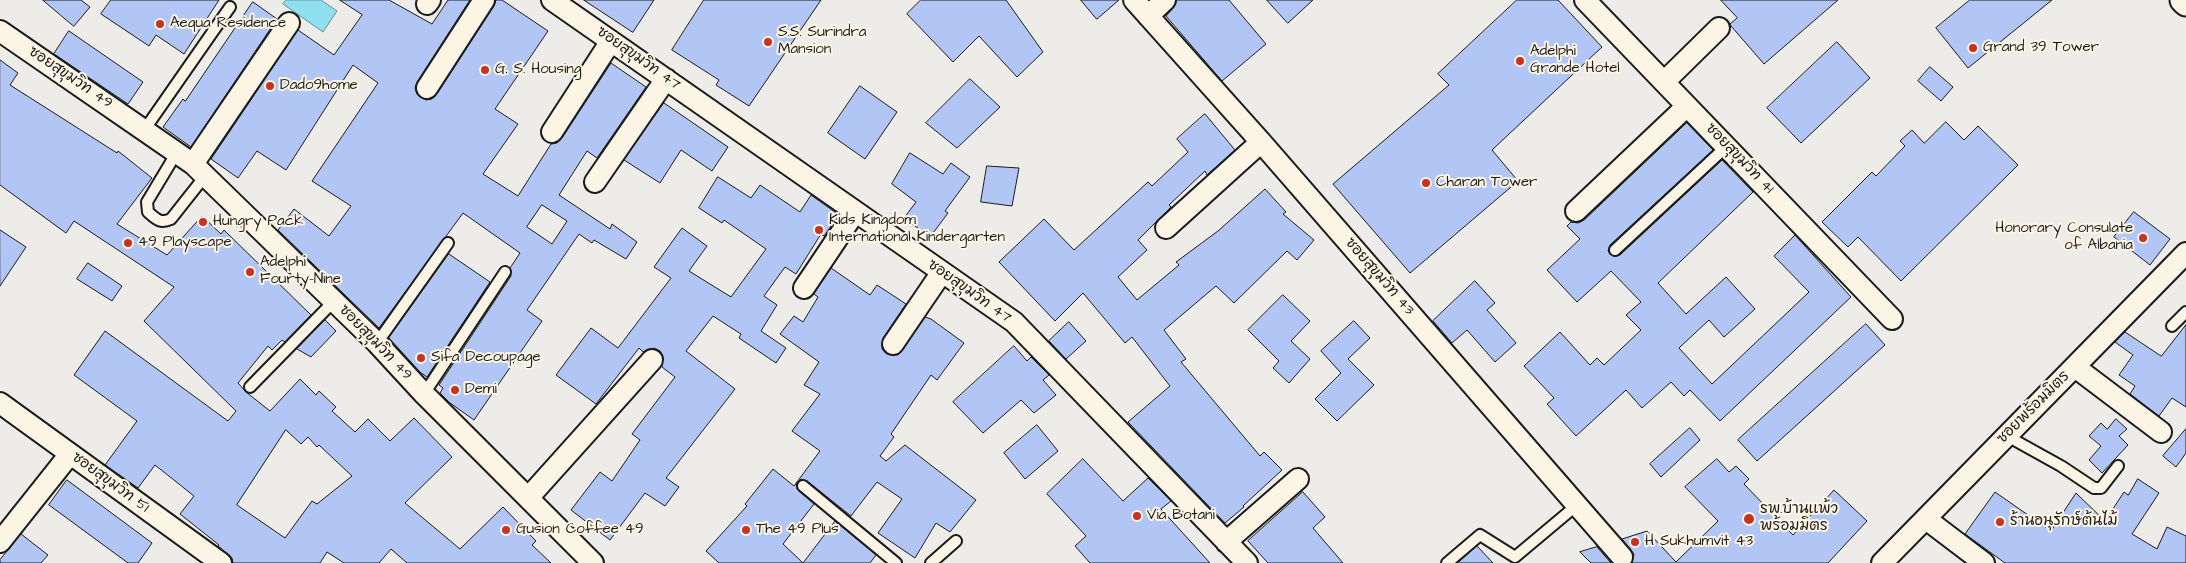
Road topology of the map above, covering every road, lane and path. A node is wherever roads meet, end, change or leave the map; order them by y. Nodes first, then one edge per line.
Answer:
1 (484, 0) edge
2 (552, 0) edge
3 (1134, 0) edge
4 (1164, 0) edge
5 (1584, 0) edge
6 (2183, 0) edge
7 (2186, 3) edge
8 (230, 7) dead end
9 (1148, 16) junction
10 (289, 23) dead end
11 (1719, 28) dead end
12 (0, 31) edge
13 (611, 41) junction
14 (666, 79) junction
15 (1664, 82) junction
16 (427, 88) dead end
17 (1688, 106) junction
18 (145, 129) junction
19 (552, 132) dead end
20 (1261, 142) junction
21 (1727, 146) junction
22 (192, 164) junction
23 (595, 182) dead end
24 (1576, 211) dead end
25 (856, 212) junction
26 (1166, 228) dead end
27 (448, 243) dead end
28 (1615, 250) dead end
29 (2183, 262) edge
30 (505, 272) dead end
31 (942, 272) junction
32 (804, 288) dead end
33 (334, 301) junction
34 (2186, 312) edge
35 (1892, 319) dead end
36 (2172, 326) dead end
37 (377, 343) junction
38 (893, 344) dead end
39 (652, 360) dead end
40 (2075, 368) junction
41 (250, 387) dead end
42 (424, 394) junction
43 (0, 403) edge
44 (2161, 432) dead end
45 (2007, 436) junction
46 (70, 454) junction
47 (2118, 466) dead end
48 (1298, 479) dead end
49 (803, 486) dead end
50 (528, 498) junction
51 (1577, 505) junction
52 (1926, 519) junction
53 (956, 541) dead end
54 (0, 542) edge
55 (1226, 542) junction
56 (1622, 557) dead end
57 (221, 563) edge
58 (593, 563) edge
59 (896, 563) edge
60 (931, 563) edge
61 (1247, 563) edge
62 (1447, 563) edge
63 (1882, 563) edge
64 (1984, 563) edge

1 - 16 street
2 - 13 street, ซอยสุขุมวิท 47
3 - 9 street, ซอยสุขุมวิท 43
4 - 9 street
5 - 15 street, ซอยสุขุมวิท 41
6 - 7 street
8 - 18 lane
9 - 20 street, ซอยสุขุมวิท 43
10 - 22 street
11 - 15 street
12 - 18 street, ซอยสุขุมวิท 49
13 - 14 street, ซอยสุขุมวิท 47
13 - 19 street
14 - 23 street
14 - 25 street, ซอยสุขุมวิท 47
15 - 17 street, ซอยสุขุมวิท 41
17 - 21 street, ซอยสุขุมวิท 41
17 - 24 street
18 - 22 street, ซอยสุขุมวิท 49
20 - 26 street
20 - 51 street, ซอยสุขุมวิท 43
21 - 28 lane
21 - 35 street, ซอยสุขุมวิท 41
22 - 22 lane
22 - 33 street, ซอยสุขุมวิท 49
25 - 31 street, ซอยสุขุมวิท 47
25 - 32 street
27 - 37 lane
29 - 40 street, ซอยพร้อมมิตร
30 - 42 lane
31 - 38 street
31 - 55 street, ซอยสุขุมวิท 47
33 - 37 street, ซอยสุขุมวิท 49
33 - 41 lane
34 - 36 lane
37 - 42 street, ซอยสุขุมวิท 49
39 - 50 street
40 - 44 street
40 - 45 street, ซอยพร้อมมิตร
42 - 50 street, ซอยสุขุมวิท 49
43 - 46 street, ซอยสุขุมวิท 51
45 - 47 lane
45 - 52 street, ซอยพร้อมมิตร
46 - 54 street
46 - 57 street, ซอยสุขุมวิท 51
48 - 55 street
49 - 59 lane
50 - 58 street, ซอยสุขุมวิท 49
51 - 56 street, ซอยสุขุมวิท 43
51 - 62 lane
52 - 63 street, ซอยพร้อมมิตร
52 - 64 street
53 - 60 lane
55 - 61 street, ซอยสุขุมวิท 47

